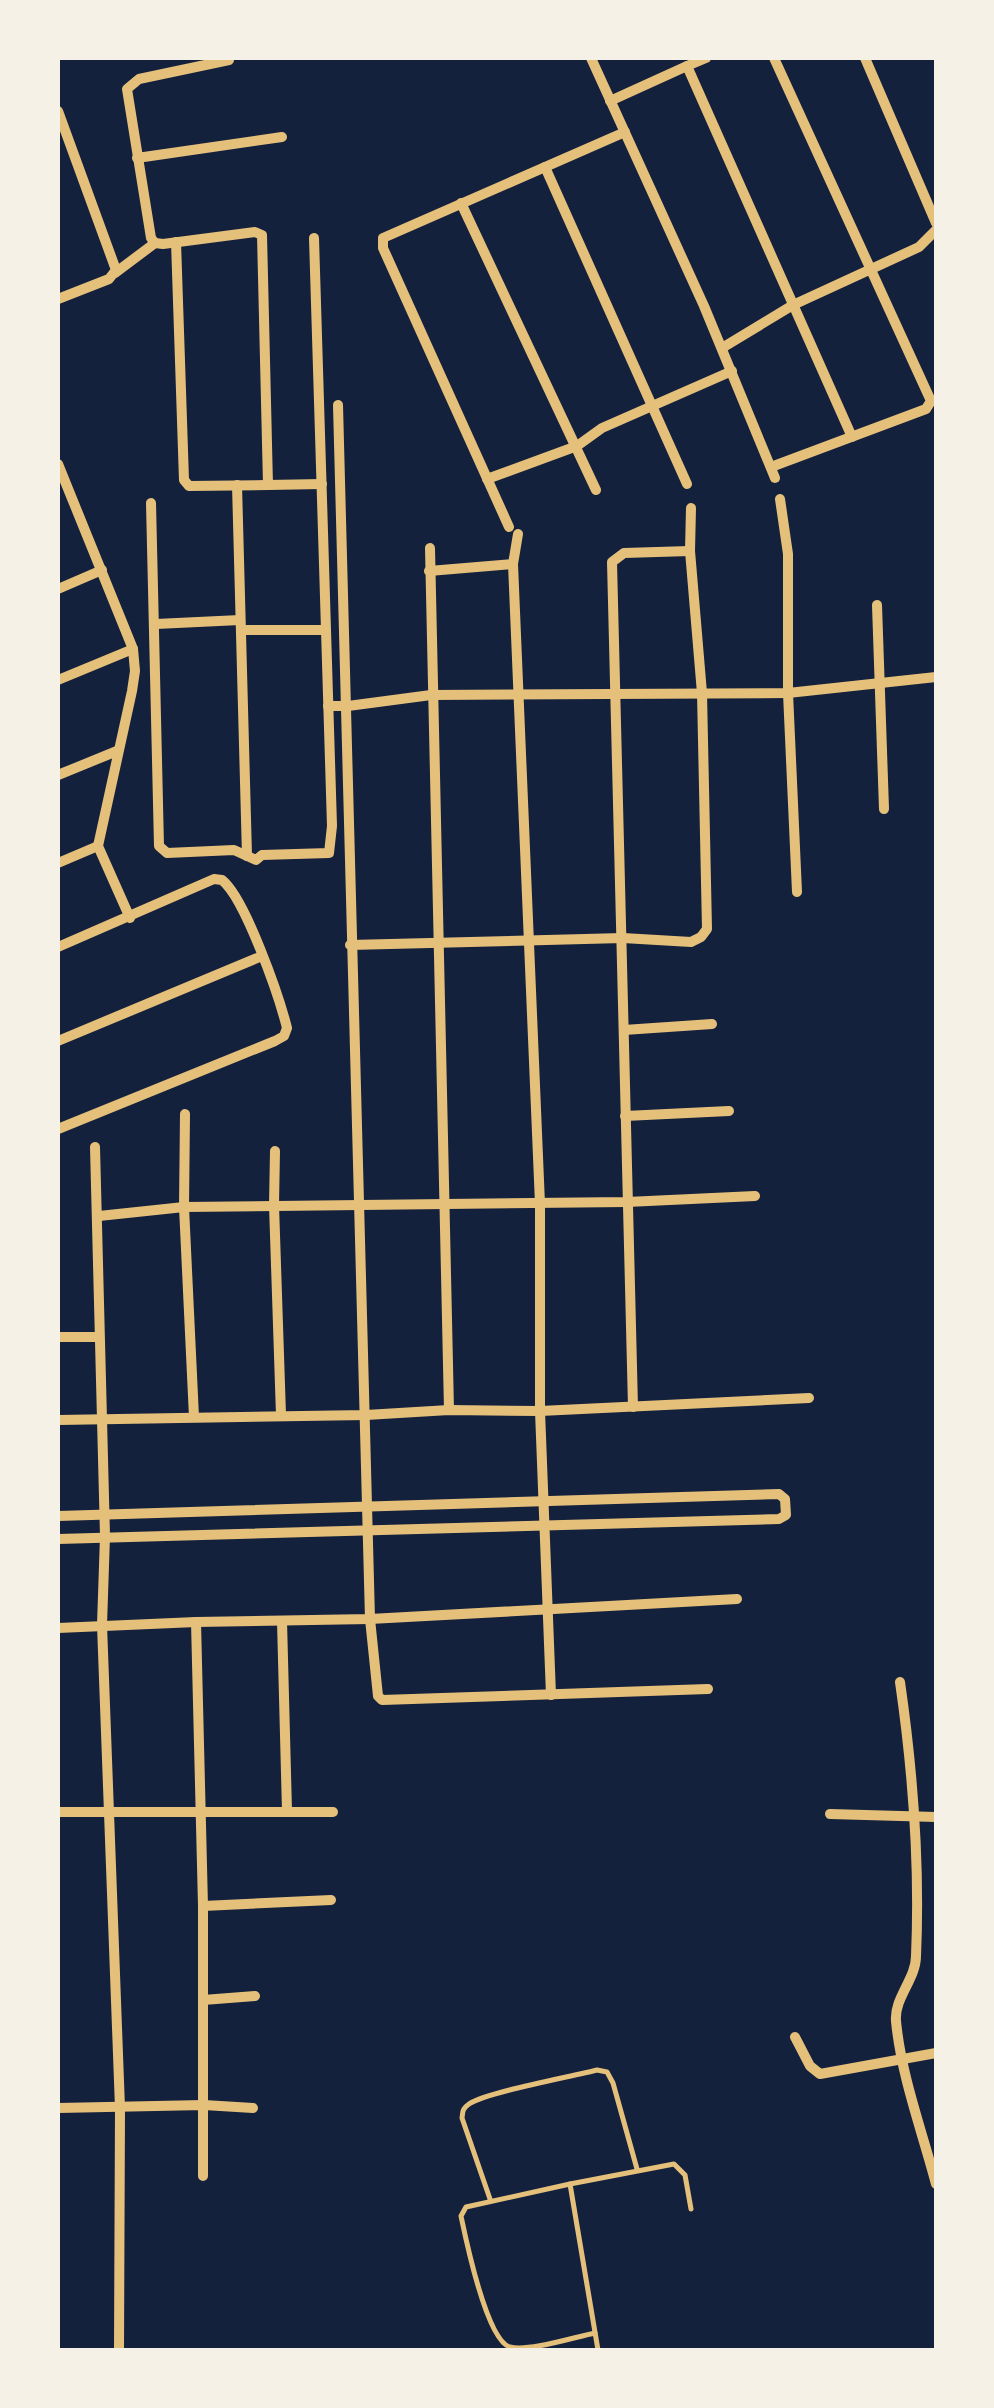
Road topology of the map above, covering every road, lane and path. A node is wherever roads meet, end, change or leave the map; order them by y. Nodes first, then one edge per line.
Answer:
1 (591, 58) edge
2 (706, 58) edge
3 (774, 58) edge
4 (865, 58) edge
5 (229, 60) dead end
6 (687, 66) junction
7 (610, 100) junction
8 (58, 112) edge
9 (625, 132) junction
10 (282, 137) dead end
11 (138, 158) junction
12 (545, 166) junction
13 (461, 202) junction
14 (936, 227) edge
15 (314, 238) dead end
16 (176, 242) junction
17 (155, 243) junction
18 (870, 268) junction
19 (115, 273) junction
20 (58, 299) edge
21 (792, 306) junction
22 (722, 348) junction
23 (732, 372) junction
24 (338, 406) dead end
25 (652, 408) junction
26 (852, 436) junction
27 (577, 446) junction
28 (58, 464) edge
29 (487, 479) junction
30 (322, 484) junction
31 (687, 484) dead end
32 (268, 485) junction
33 (237, 486) junction
34 (596, 490) dead end
35 (70, 493) junction
36 (58, 498) edge
37 (780, 499) dead end
38 (151, 503) dead end
39 (691, 508) dead end
40 (430, 548) dead end
41 (690, 551) junction
42 (514, 564) junction
43 (102, 570) junction
44 (429, 571) junction
45 (58, 589) edge
46 (877, 605) dead end
47 (156, 624) junction
48 (241, 625) junction
49 (324, 630) junction
50 (134, 649) junction
51 (936, 677) edge
52 (58, 680) edge
53 (879, 683) junction
54 (616, 692) junction
55 (788, 692) junction
56 (518, 693) junction
57 (702, 693) junction
58 (431, 695) junction
59 (328, 706) junction
60 (348, 706) junction
61 (117, 751) junction
62 (58, 776) edge
63 (884, 810) dead end
64 (98, 846) junction
65 (246, 856) junction
66 (58, 863) edge
67 (797, 892) dead end
68 (130, 918) junction
69 (623, 938) junction
70 (437, 941) junction
71 (530, 941) junction
72 (350, 945) junction
73 (58, 948) edge
74 (262, 956) junction
75 (712, 1024) dead end
76 (624, 1030) junction
77 (58, 1041) edge
78 (729, 1111) dead end
79 (185, 1114) dead end
80 (625, 1116) junction
81 (58, 1130) edge
82 (95, 1146) dead end
83 (275, 1152) dead end
84 (756, 1196) dead end
85 (446, 1202) junction
86 (627, 1202) junction
87 (540, 1204) junction
88 (274, 1206) junction
89 (184, 1207) junction
90 (358, 1207) junction
91 (99, 1216) junction
92 (58, 1337) edge
93 (98, 1338) junction
94 (809, 1398) dead end
95 (633, 1407) junction
96 (450, 1410) junction
97 (540, 1411) junction
98 (281, 1415) junction
99 (366, 1415) junction
100 (194, 1416) junction
101 (102, 1419) junction
102 (58, 1420) edge
103 (725, 1496) junction
104 (543, 1503) junction
105 (369, 1504) junction
106 (104, 1514) junction
107 (58, 1516) edge
108 (727, 1518) junction
109 (544, 1524) junction
110 (370, 1530) junction
111 (104, 1536) junction
112 (58, 1539) edge
113 (736, 1600) dead end
114 (546, 1610) junction
115 (370, 1620) junction
116 (282, 1621) junction
117 (196, 1622) junction
118 (102, 1625) junction
119 (58, 1628) edge
120 (900, 1682) dead end
121 (708, 1689) dead end
122 (550, 1695) junction
123 (287, 1810) junction
124 (58, 1812) edge
125 (112, 1812) junction
126 (199, 1812) junction
127 (332, 1812) dead end
128 (830, 1814) dead end
129 (936, 1817) edge
130 (913, 1818) junction
131 (331, 1900) dead end
132 (202, 1906) junction
133 (255, 1996) dead end
134 (202, 2000) junction
135 (795, 2037) dead end
136 (936, 2053) edge
137 (903, 2059) junction
138 (204, 2105) junction
139 (58, 2108) edge
140 (120, 2108) junction
141 (253, 2108) dead end
142 (637, 2169) junction
143 (203, 2176) dead end
144 (570, 2184) junction
145 (936, 2184) edge
146 (490, 2200) junction
147 (691, 2209) dead end
148 (595, 2333) junction
149 (119, 2350) edge
150 (598, 2350) edge

1 - 7 street
2 - 6 street
3 - 18 street
4 - 14 street
5 - 11 street
6 - 7 street
6 - 21 street
7 - 9 street
8 - 19 street
9 - 12 street
9 - 22 street
10 - 11 street
11 - 17 street
12 - 13 street
12 - 25 street
13 - 27 street
13 - 29 street
14 - 18 street
15 - 30 street
16 - 17 street
16 - 32 street
16 - 33 street
17 - 19 street
18 - 21 street
18 - 26 street
19 - 20 street
21 - 22 street
21 - 26 street
22 - 23 street
23 - 25 street
23 - 26 street
24 - 60 street
25 - 27 street
25 - 31 street
27 - 29 street
27 - 34 street
28 - 35 street
29 - 42 street
30 - 32 street
30 - 49 street
32 - 33 street
33 - 48 street
35 - 36 street
35 - 43 street
37 - 55 street
38 - 47 street
39 - 41 street
40 - 44 street
41 - 54 street
41 - 57 street
42 - 44 street
42 - 56 street
43 - 45 street
43 - 50 street
44 - 58 street
46 - 53 street
47 - 48 street
47 - 65 street
48 - 49 street
48 - 65 street
49 - 59 street
50 - 52 street
50 - 61 street
51 - 53 street
53 - 55 street
53 - 63 street
54 - 56 street
54 - 57 street
54 - 69 street
55 - 57 street
55 - 67 street
56 - 58 street
56 - 71 street
57 - 69 street
58 - 60 street
58 - 70 street
59 - 60 street
59 - 65 street
60 - 72 street
61 - 62 street
61 - 64 street
64 - 66 street
64 - 68 street
68 - 73 street
68 - 74 street
69 - 71 street
69 - 76 street
70 - 71 street
70 - 72 street
70 - 85 street
71 - 87 street
72 - 90 street
74 - 77 street
74 - 81 street
75 - 76 street
76 - 80 street
78 - 80 street
79 - 89 street
80 - 86 street
82 - 91 street
83 - 88 street
84 - 86 street
85 - 87 street
85 - 90 street
85 - 96 street
86 - 87 street
86 - 95 street
87 - 97 street
88 - 89 street
88 - 90 street
88 - 98 street
89 - 91 street
89 - 100 street
90 - 99 street
91 - 93 street
92 - 93 street
93 - 101 street
94 - 95 street
95 - 97 street
96 - 97 street
96 - 99 street
97 - 104 street
98 - 99 street
98 - 100 street
99 - 105 street
100 - 101 street
101 - 102 street
101 - 106 street
103 - 104 street
103 - 108 street
103 - 108 street
104 - 105 street
104 - 109 street
105 - 106 street
105 - 110 street
106 - 107 street
106 - 111 street
108 - 109 street
109 - 110 street
109 - 114 street
110 - 111 street
110 - 115 street
111 - 112 street
111 - 118 street
113 - 114 street
114 - 115 street
114 - 122 street
115 - 116 street
115 - 122 street
116 - 117 street
116 - 123 street
117 - 118 street
117 - 126 street
118 - 119 street
118 - 125 street
120 - 130 street
121 - 122 street
123 - 126 street
123 - 127 street
124 - 125 street
125 - 126 street
125 - 140 street
126 - 132 street
128 - 130 street
129 - 130 street
130 - 137 street
131 - 132 street
132 - 134 street
133 - 134 street
134 - 138 street
135 - 137 street
136 - 137 street
137 - 145 street
138 - 140 street
138 - 141 street
138 - 143 street
139 - 140 street
140 - 149 street
142 - 144 lane
142 - 146 lane
142 - 147 lane
144 - 146 lane
144 - 148 lane
146 - 148 lane
148 - 150 lane

